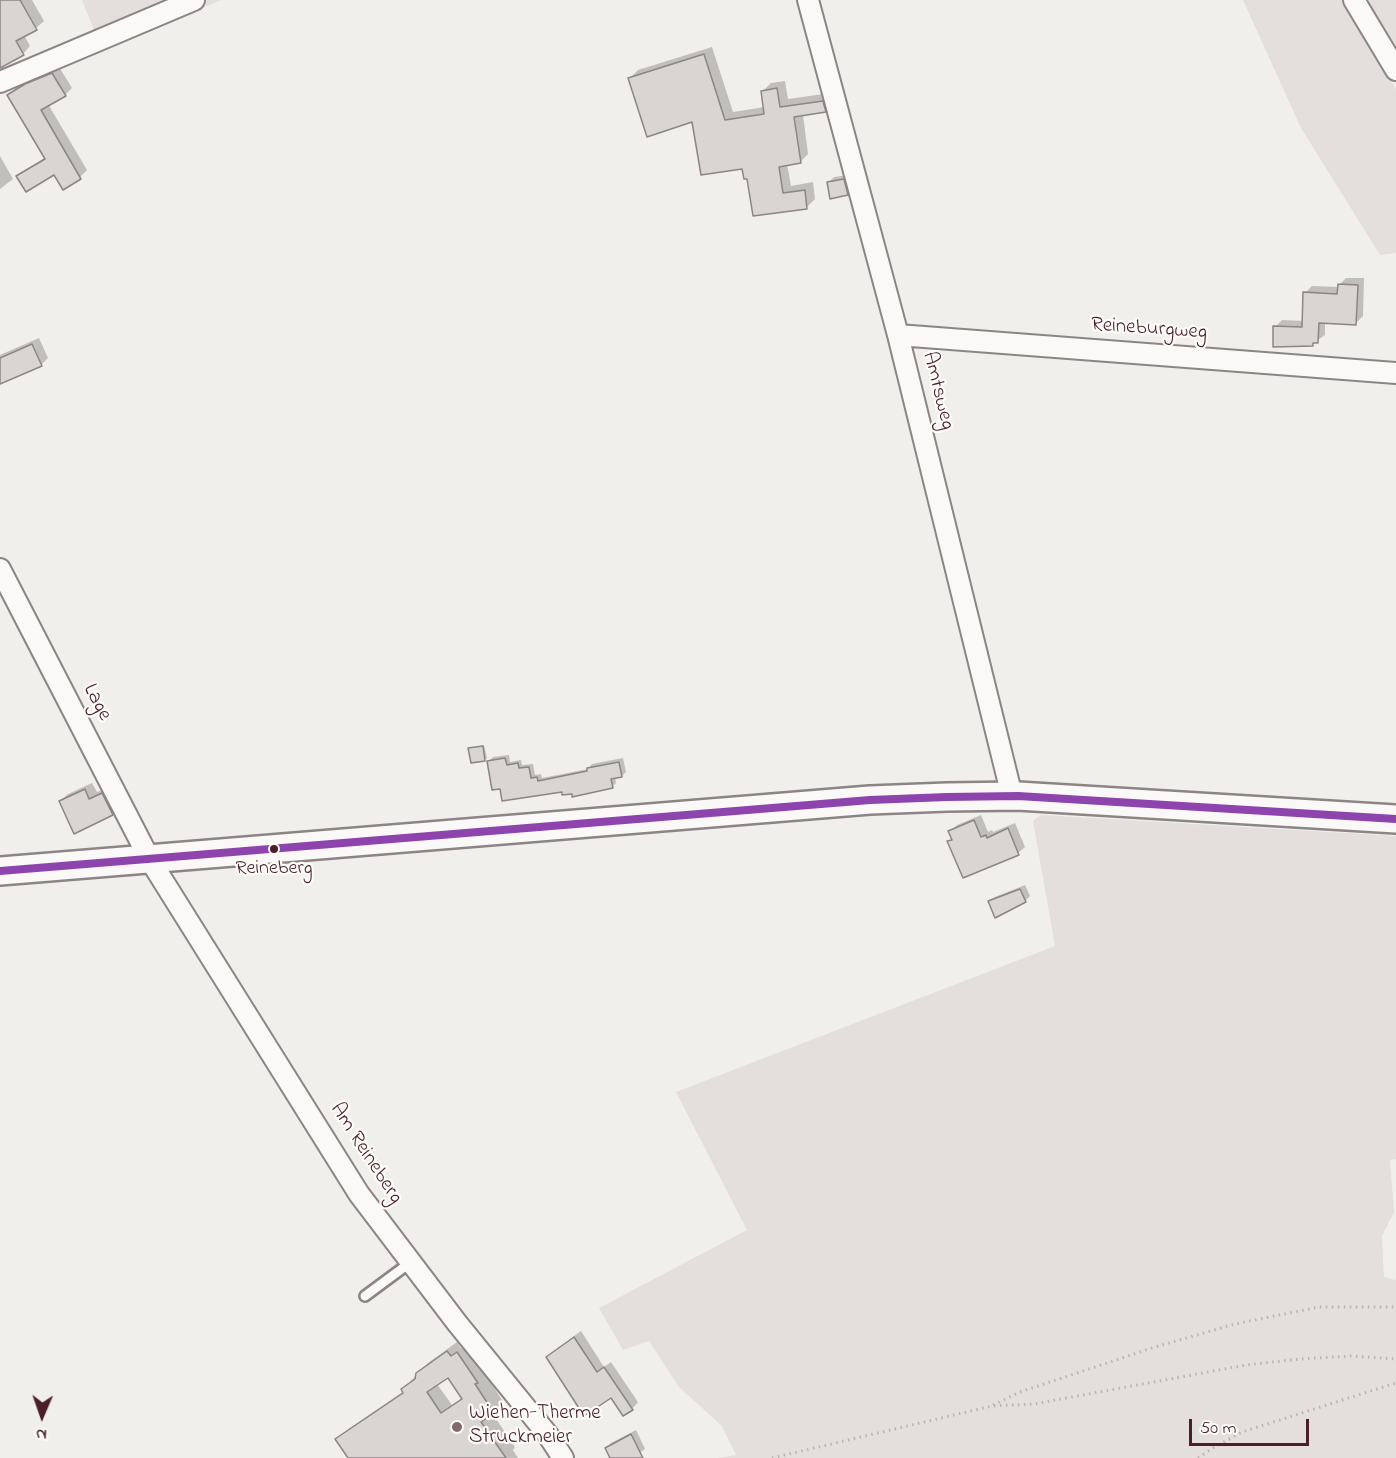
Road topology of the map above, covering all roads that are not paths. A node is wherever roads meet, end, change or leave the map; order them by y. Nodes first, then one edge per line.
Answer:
1 (194, 0) edge
2 (808, 0) edge
3 (1354, 0) edge
4 (1396, 69) edge
5 (0, 82) edge
6 (898, 335) junction
7 (1396, 373) edge
8 (0, 569) edge
9 (1012, 796) junction
10 (1396, 819) edge
11 (150, 860) junction
12 (0, 871) edge
13 (411, 1262) junction
14 (365, 1296) dead end
15 (563, 1458) edge

1 - 5 street
2 - 6 street, Amtsweg
3 - 4 street
6 - 7 street, Reineburgweg
6 - 9 street, Amtsweg
8 - 11 street, Lage
9 - 10 main road
9 - 11 main road
11 - 12 main road
11 - 13 street, Am Reineberg
13 - 14 lane
13 - 15 street, Am Reineberg

